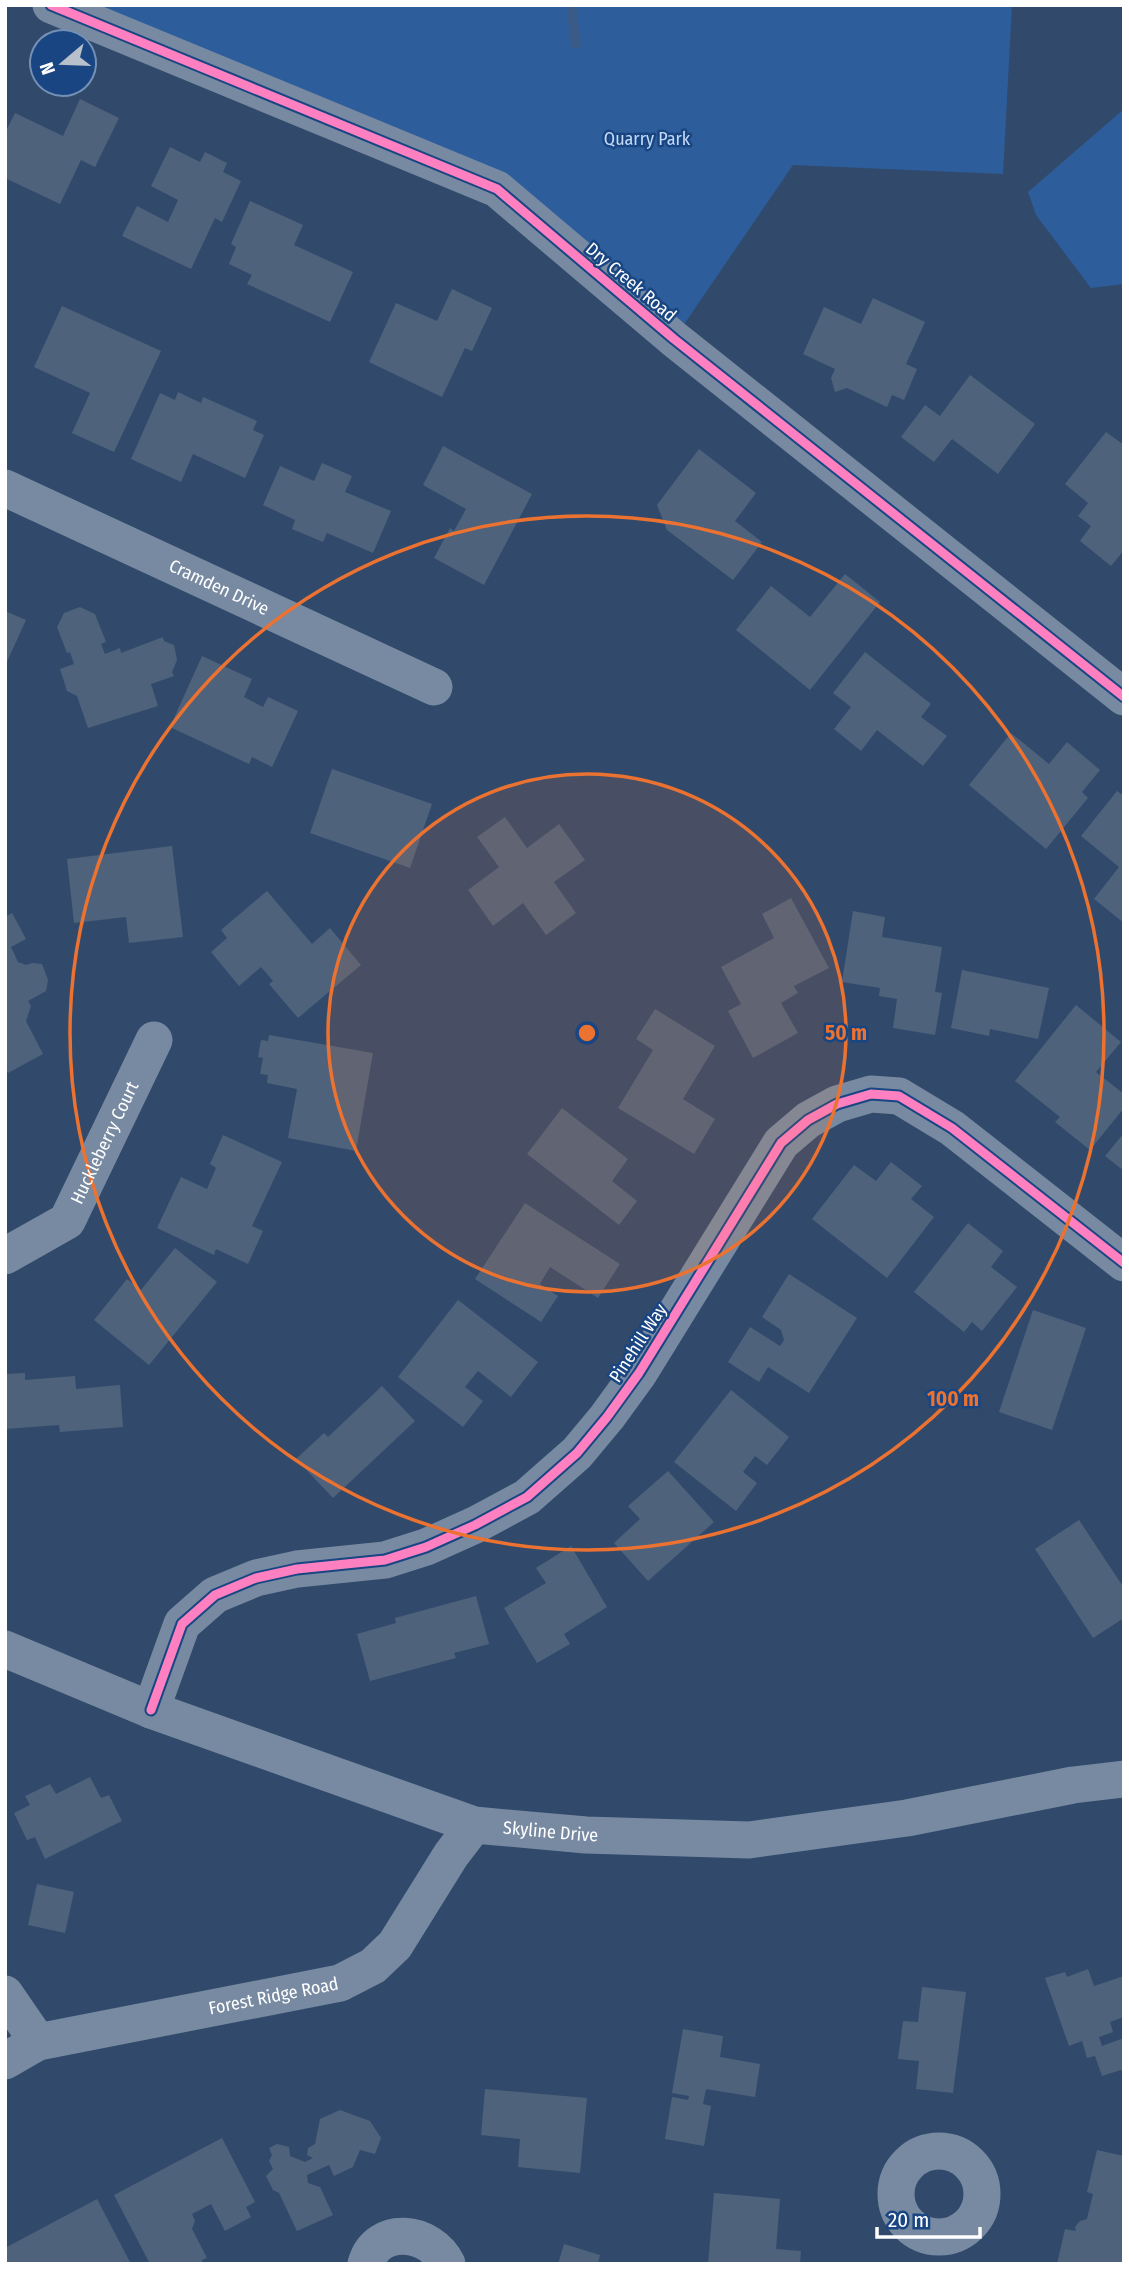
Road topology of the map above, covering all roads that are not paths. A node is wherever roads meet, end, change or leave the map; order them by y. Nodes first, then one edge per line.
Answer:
1 (51, 5) edge
2 (5, 488) edge
3 (434, 687) dead end
4 (1124, 697) edge
5 (154, 1040) dead end
6 (5, 1256) edge
7 (1124, 1263) edge
8 (5, 1649) edge
9 (151, 1710) junction
10 (1124, 1779) edge
11 (474, 1825) junction
12 (5, 1994) edge
13 (38, 2042) junction
14 (5, 2061) edge
15 (366, 2264) edge
16 (447, 2264) edge

1 - 4 street, Dry Creek Road
2 - 3 street, Cramden Drive
5 - 6 street, Huckleberry Court
7 - 9 street, Pinehill Way
8 - 9 street, Skyline Drive
9 - 11 street, Skyline Drive
10 - 11 street, Skyline Drive
11 - 13 street, Forest Ridge Road
12 - 13 street
13 - 14 street, Forest Ridge Road
15 - 16 street

